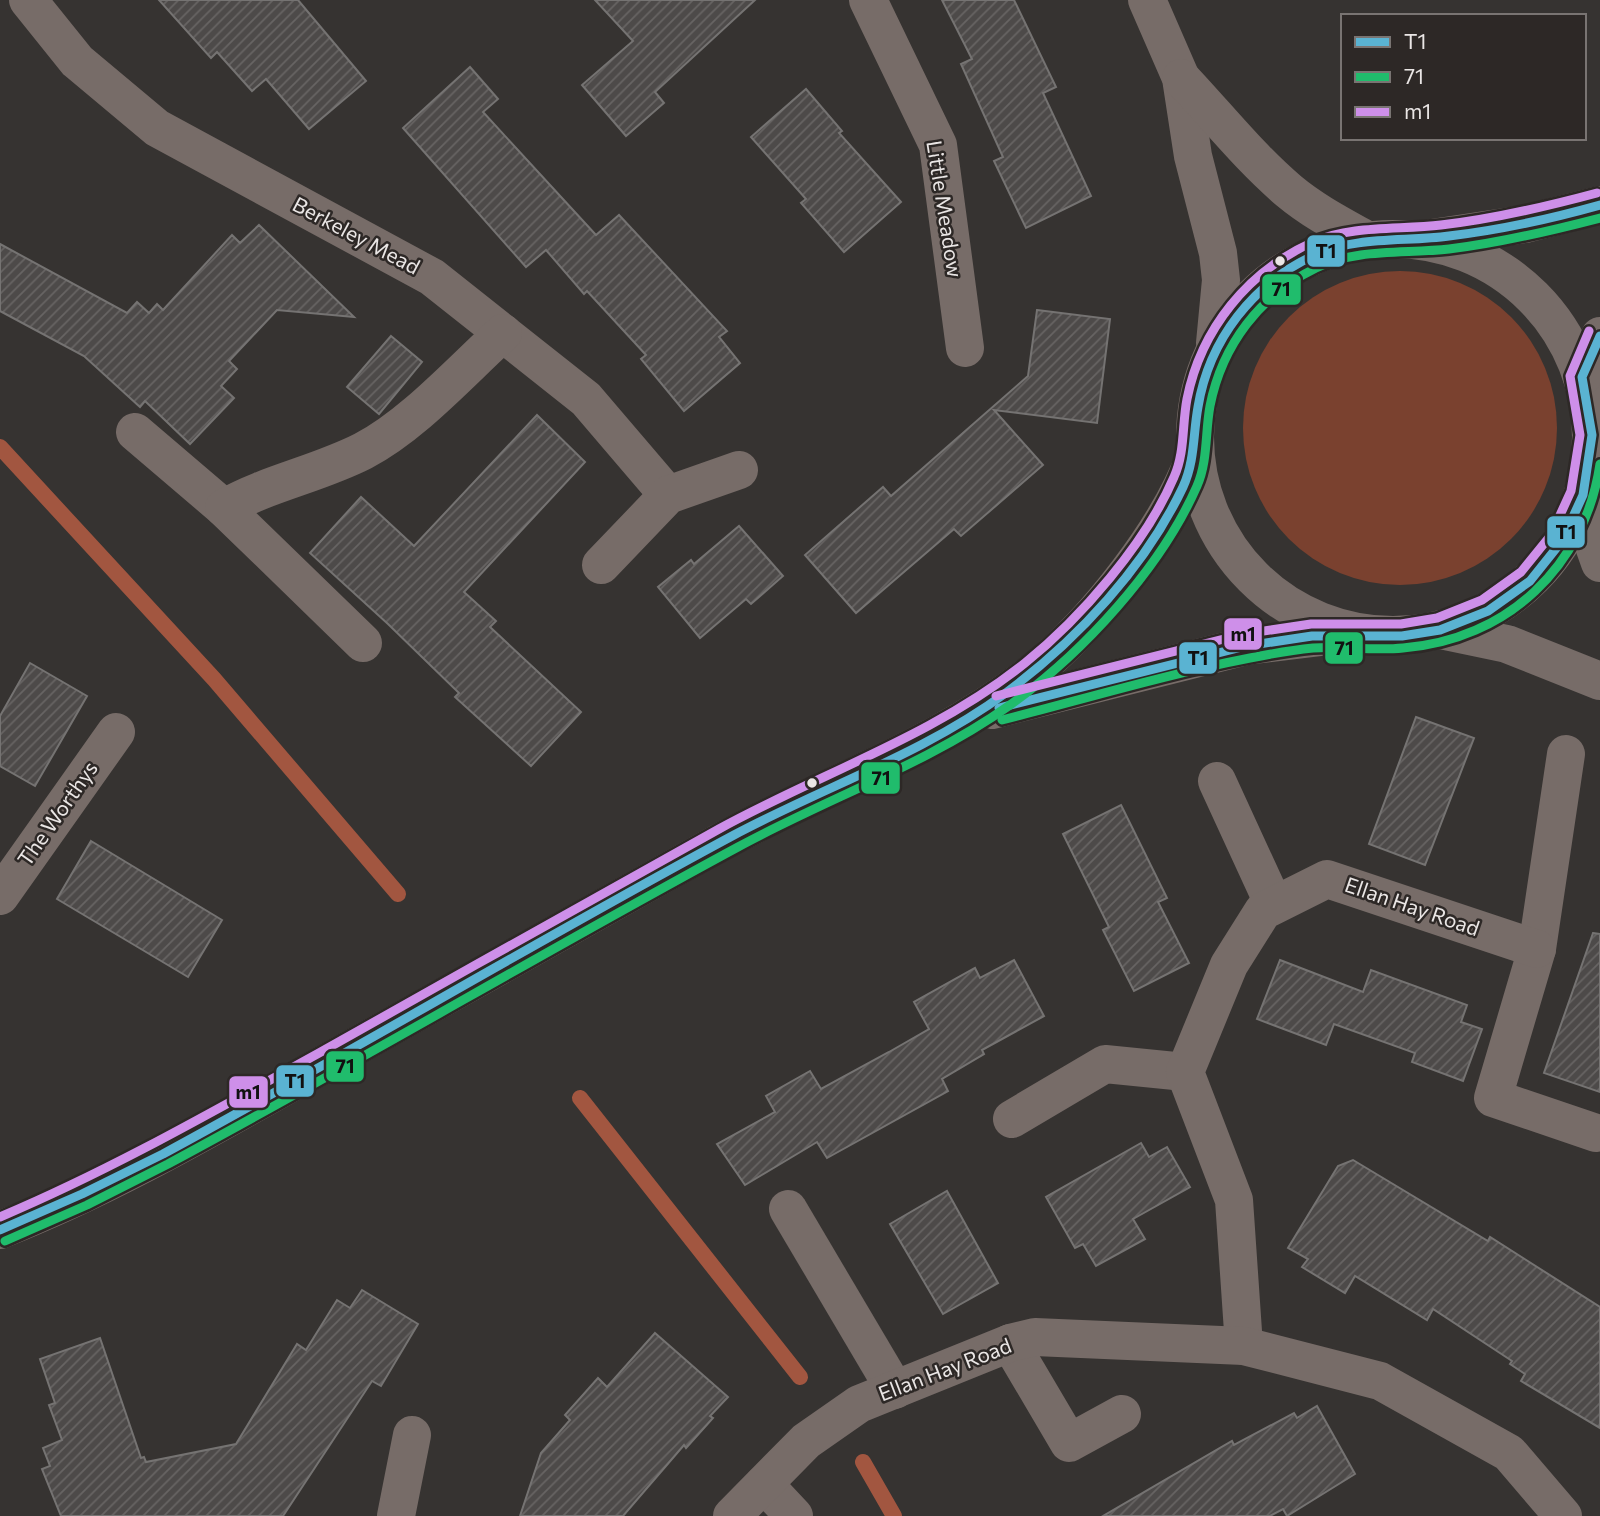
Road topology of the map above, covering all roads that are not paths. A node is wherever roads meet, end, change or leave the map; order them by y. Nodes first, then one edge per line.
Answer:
1 (28, 0) edge
2 (868, 0) edge
3 (1147, 0) edge
4 (1181, 78) junction
5 (1600, 205) edge
6 (1367, 240) junction
7 (1420, 240) junction
8 (503, 333) junction
9 (1600, 336) edge
10 (965, 348) dead end
11 (1213, 354) junction
12 (1582, 377) junction
13 (135, 432) dead end
14 (1195, 456) junction
15 (739, 470) dead end
16 (668, 495) junction
17 (1583, 495) junction
18 (224, 508) junction
19 (1600, 563) edge
20 (601, 565) dead end
21 (1440, 630) junction
22 (1362, 634) junction
23 (363, 643) dead end
24 (1600, 681) edge
25 (978, 713) junction
26 (116, 732) dead end
27 (1566, 754) dead end
28 (1217, 781) dead end
29 (0, 895) edge
30 (1274, 905) junction
31 (1536, 949) junction
32 (1185, 1072) junction
33 (1012, 1119) dead end
34 (1596, 1133) dead end
35 (788, 1209) dead end
36 (0, 1230) edge
37 (1010, 1343) junction
38 (1244, 1346) junction
39 (895, 1390) junction
40 (1122, 1414) dead end
41 (412, 1435) dead end
42 (764, 1484) junction
43 (396, 1516) edge
44 (732, 1516) edge
45 (794, 1516) edge
46 (1563, 1516) edge

1 - 8 street, Berkeley Mead
2 - 10 street, Little Meadow
3 - 4 street
4 - 6 street
4 - 11 street
5 - 7 street
6 - 7 street
6 - 11 street
7 - 12 street
8 - 16 street, Berkeley Mead
8 - 18 street
9 - 12 street
11 - 14 street
12 - 17 street
13 - 18 street
14 - 22 street
14 - 25 street
15 - 16 street
16 - 20 street
17 - 19 street
17 - 21 street
18 - 23 street
21 - 22 street
21 - 24 street
22 - 25 street
25 - 36 street
26 - 29 street, The Worthys
27 - 31 street
28 - 30 street
30 - 31 street, Ellan Hay Road
30 - 32 street, Ellan Hay Road
31 - 34 street
32 - 33 street
32 - 38 street
35 - 39 street
37 - 38 street, Ellan Hay Road
37 - 39 street, Ellan Hay Road
37 - 40 street
38 - 46 street, Ellan Hay Road
39 - 42 street, Ellan Hay Road
41 - 43 street
42 - 44 street, Ellan Hay Road
42 - 45 street

